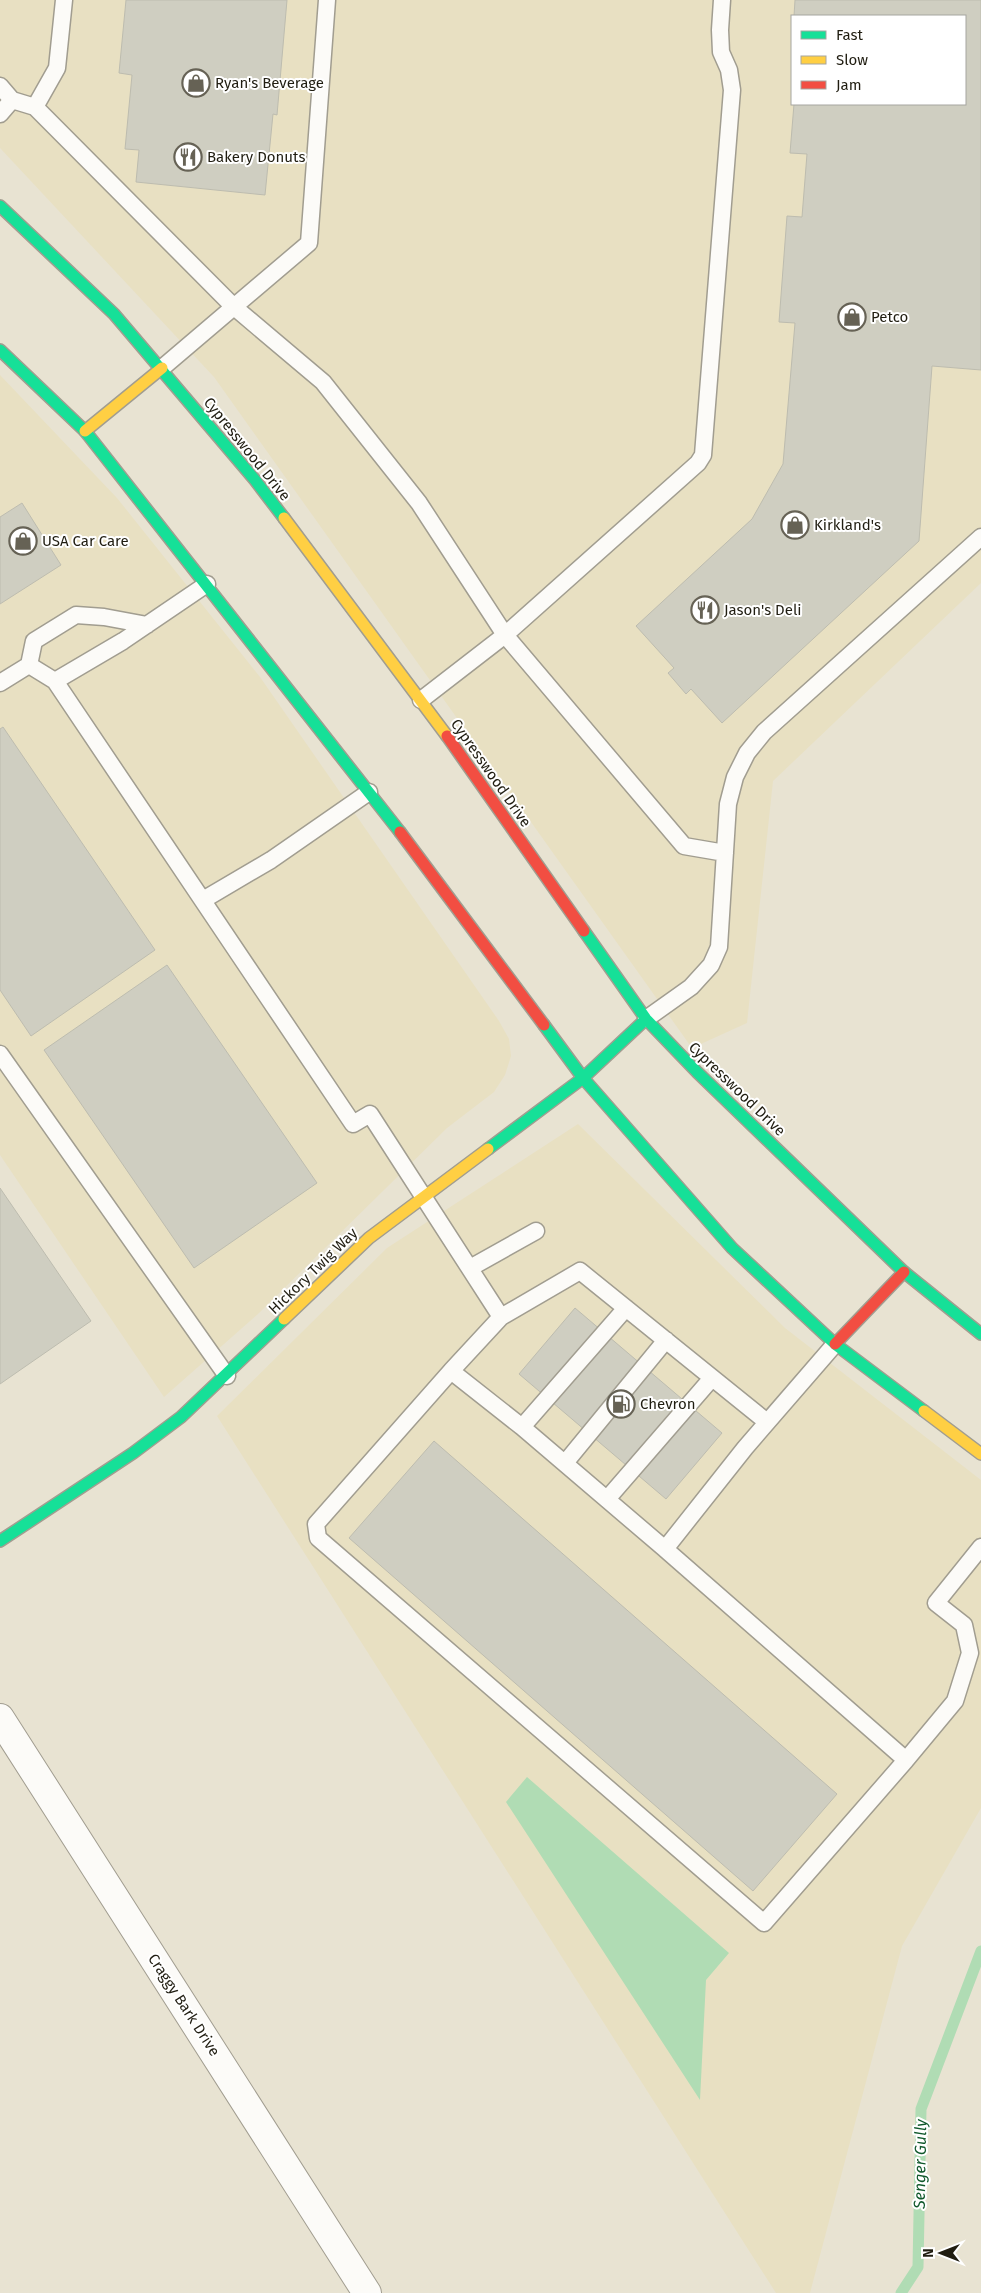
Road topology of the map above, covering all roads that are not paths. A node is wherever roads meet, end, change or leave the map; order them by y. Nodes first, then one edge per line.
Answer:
1 (64, 0) edge
2 (328, 0) edge
3 (722, 0) edge
4 (0, 86) edge
5 (12, 100) junction
6 (35, 107) junction
7 (0, 114) edge
8 (0, 206) edge
9 (234, 306) junction
10 (0, 350) edge
11 (162, 368) junction
12 (86, 430) junction
13 (981, 537) edge
14 (207, 584) junction
15 (147, 624) junction
16 (505, 635) junction
17 (29, 665) junction
18 (56, 681) junction
19 (0, 683) edge
20 (421, 700) junction
21 (369, 792) junction
22 (725, 852) junction
23 (203, 900) junction
24 (646, 1019) junction
25 (0, 1054) edge
26 (583, 1078) junction
27 (423, 1197) junction
28 (536, 1232) dead end
29 (470, 1268) junction
30 (904, 1272) junction
31 (626, 1308) junction
32 (502, 1317) junction
33 (981, 1334) edge
34 (666, 1340) junction
35 (835, 1344) junction
36 (451, 1371) junction
37 (227, 1376) junction
38 (712, 1378) junction
39 (767, 1422) junction
40 (522, 1427) junction
41 (981, 1454) edge
42 (565, 1464) junction
43 (608, 1498) junction
44 (0, 1542) edge
45 (981, 1547) edge
46 (665, 1548) junction
47 (0, 1718) edge
48 (906, 1760) junction
49 (367, 2293) edge

1 - 6 lane
2 - 9 lane
3 - 16 lane
4 - 5 lane
5 - 6 lane
5 - 7 lane
6 - 9 lane
8 - 11 main road, Cypresswood Drive
9 - 11 lane
9 - 16 lane
10 - 12 main road
11 - 12 main road
11 - 20 main road, Cypresswood Drive
12 - 14 main road
13 - 22 lane
14 - 15 lane
14 - 21 main road
15 - 17 lane
15 - 18 lane
16 - 20 lane
16 - 22 lane
17 - 18 lane
17 - 19 lane
18 - 23 lane
20 - 24 main road, Cypresswood Drive
21 - 23 lane
21 - 26 main road
22 - 24 lane
23 - 27 lane
24 - 26 main road, Hickory Twig Way
24 - 30 main road, Cypresswood Drive
25 - 37 lane
26 - 27 main road, Hickory Twig Way
26 - 35 main road
27 - 29 lane
27 - 37 main road, Hickory Twig Way
28 - 29 lane
29 - 32 lane
30 - 33 main road, Cypresswood Drive
30 - 35 main road
31 - 32 lane
31 - 34 lane
31 - 40 lane
32 - 36 lane
34 - 38 lane
34 - 42 lane
35 - 39 lane
35 - 41 main road
36 - 40 lane
36 - 48 lane
37 - 44 main road, Hickory Twig Way
38 - 39 lane
38 - 43 lane
39 - 46 lane
40 - 42 lane
42 - 43 lane
43 - 46 lane
45 - 48 lane
46 - 48 lane
47 - 49 street, Craggy Bark Drive

